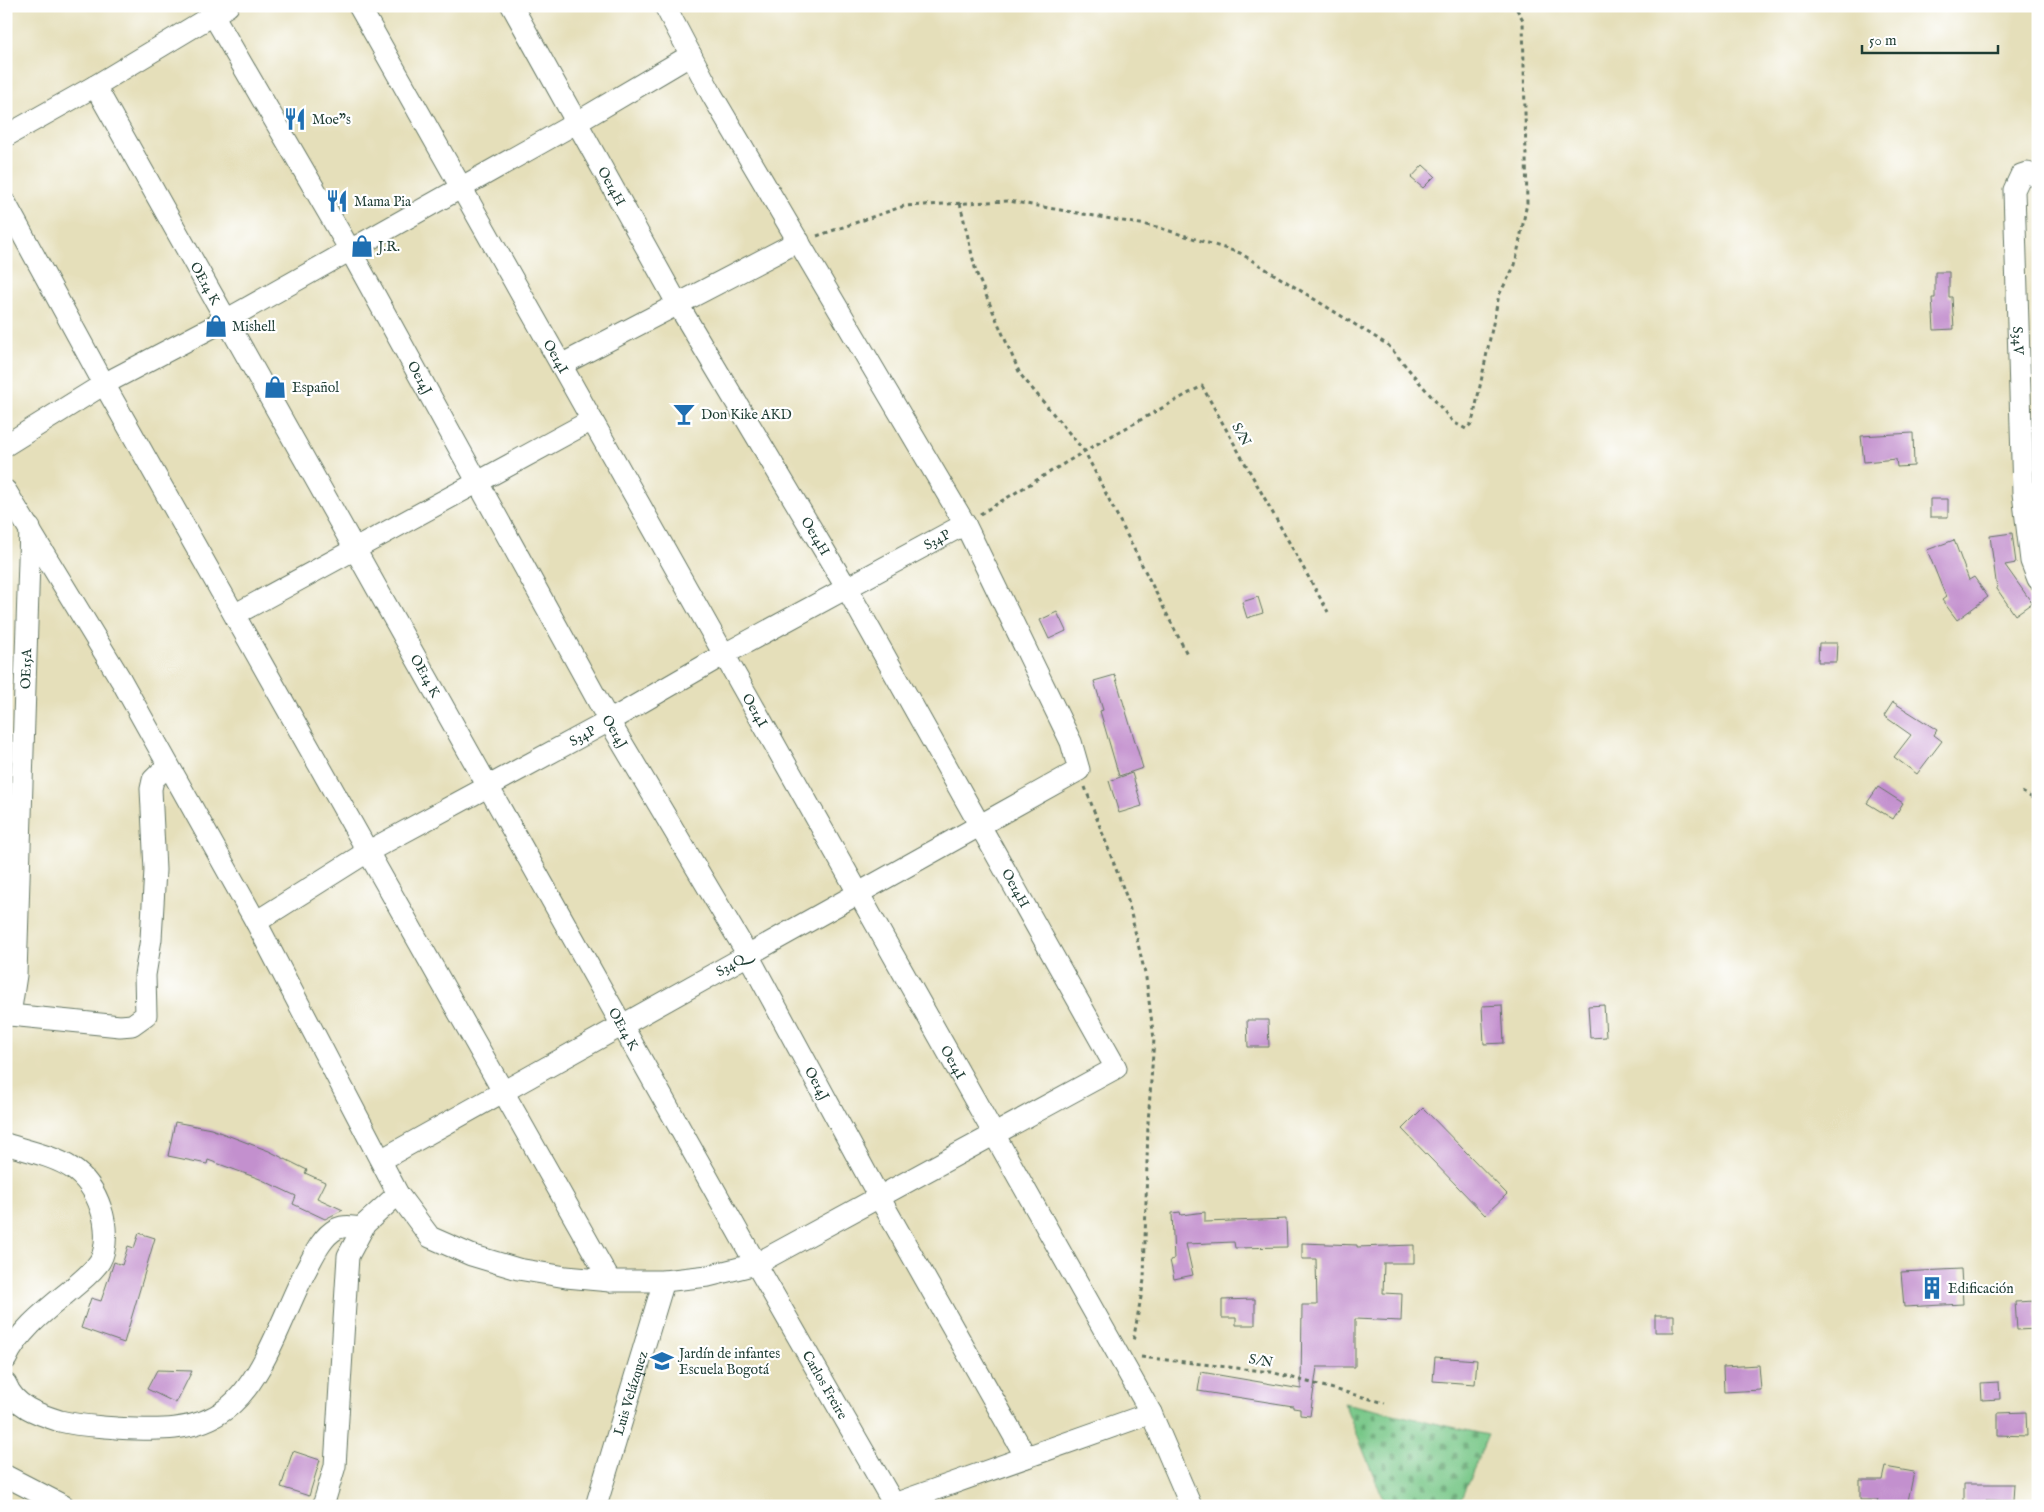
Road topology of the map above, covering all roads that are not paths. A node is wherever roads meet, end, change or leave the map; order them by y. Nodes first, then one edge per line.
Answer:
1 (359, 6) edge
2 (512, 6) edge
3 (665, 6) edge
4 (216, 9) edge
5 (691, 55) junction
6 (95, 86) junction
7 (576, 123) junction
8 (6, 136) edge
9 (2038, 176) edge
10 (460, 187) junction
11 (6, 204) edge
12 (799, 241) junction
13 (350, 250) junction
14 (677, 303) junction
15 (226, 320) junction
16 (561, 365) junction
17 (104, 384) junction
18 (592, 420) junction
19 (6, 445) edge
20 (477, 482) junction
21 (6, 491) edge
22 (965, 524) junction
23 (30, 528) junction
24 (355, 549) junction
25 (2038, 579) edge
26 (846, 588) junction
27 (236, 614) junction
28 (723, 655) junction
29 (609, 721) junction
30 (168, 765) junction
31 (489, 787) junction
32 (981, 825) junction
33 (367, 852) junction
34 (858, 894) junction
35 (256, 922) junction
36 (748, 955) junction
37 (8, 1014) edge
38 (622, 1025) junction
39 (504, 1091) junction
40 (994, 1135) junction
41 (6, 1144) edge
42 (381, 1160) junction
43 (398, 1194) junction
44 (880, 1197) junction
45 (362, 1229) junction
46 (756, 1264) junction
47 (610, 1281) junction
48 (664, 1281) junction
49 (6, 1359) edge
50 (6, 1384) edge
51 (1151, 1413) junction
52 (1026, 1457) junction
53 (6, 1476) edge
54 (894, 1505) edge
55 (64, 1506) edge
56 (323, 1506) edge
57 (596, 1506) edge
58 (1191, 1506) edge

1 - 10 street, Oe14I
2 - 7 street, Oe14H
3 - 5 street
4 - 6 street
4 - 13 street, Oe14J
5 - 7 street
5 - 12 street
6 - 8 street
6 - 15 street, OE14 K
7 - 10 street
7 - 14 street, Oe14H
9 - 25 street, S34V
10 - 13 street
10 - 16 street, Oe14I
11 - 17 street
12 - 14 street
12 - 22 street
13 - 15 street
13 - 20 street, Oe14J
14 - 16 street
14 - 26 street, Oe14H
15 - 17 street
15 - 24 street, OE14 K
16 - 18 street, Oe14I
17 - 19 street
17 - 27 street
18 - 20 street
18 - 28 street, Oe14I
20 - 24 street
20 - 29 street, Oe14J
21 - 23 street
22 - 26 street, S34P
22 - 32 street, S34Q
23 - 30 street
23 - 37 street, OE15A
24 - 27 street
24 - 31 street, OE14 K
26 - 28 street, S34P
26 - 32 street, Oe14H
27 - 33 street
28 - 29 street, S34P
28 - 34 street, Oe14I
29 - 31 street, S34P
29 - 36 street, Oe14J
30 - 35 street
30 - 37 street
31 - 33 street, S34P
31 - 38 street, OE14 K
32 - 34 street, S34Q
32 - 40 street, Oe14H
33 - 35 street, S34P
33 - 39 street
34 - 36 street, S34Q
34 - 40 street, Oe14I
35 - 42 street
36 - 38 street, S34Q
36 - 44 street, Oe14J
38 - 39 street, S34Q
38 - 46 street, OE14 K
39 - 42 street, S34Q
39 - 47 street
40 - 44 street
40 - 51 street, Oe14I
41 - 49 street
42 - 43 street
43 - 45 street
43 - 47 street
44 - 46 street
44 - 52 street, Oe14J
45 - 50 street
45 - 56 street
46 - 48 street
46 - 54 street, Carlos Freire
47 - 48 street
48 - 57 street, Luis Velázquez
51 - 52 street
51 - 58 street, Oe14I
52 - 54 street
53 - 55 street

